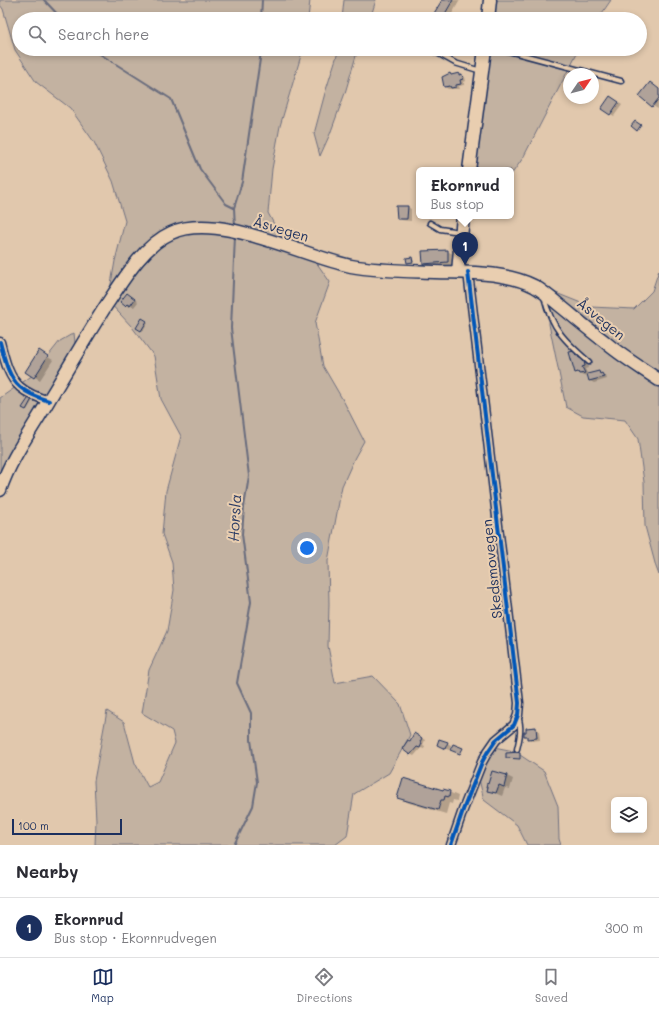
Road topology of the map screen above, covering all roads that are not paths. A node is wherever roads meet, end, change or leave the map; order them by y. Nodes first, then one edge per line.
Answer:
1 (490, 0) edge
2 (489, 12) edge
3 (442, 56) edge
4 (484, 56) edge
5 (527, 56) edge
6 (482, 72) junction
7 (621, 81) dead end
8 (469, 167) edge
9 (463, 219) edge
10 (430, 223) dead end
11 (461, 232) junction
12 (463, 272) junction
13 (543, 292) junction
14 (0, 342) edge
15 (589, 362) dead end
16 (659, 380) edge
17 (48, 401) junction
18 (0, 490) edge
19 (518, 715) junction
20 (518, 749) dead end
21 (451, 845) edge

1 - 2 main road
3 - 6 lane
4 - 6 main road
5 - 7 lane
6 - 8 main road
9 - 11 main road
10 - 11 lane
11 - 12 main road
12 - 13 main road, Åsvegen
12 - 17 main road, Åsvegen
12 - 19 street, Skedsmovegen
13 - 15 lane
13 - 16 main road, Åsvegen
14 - 17 street
17 - 18 main road, Åsvegen
19 - 20 lane
19 - 21 street

